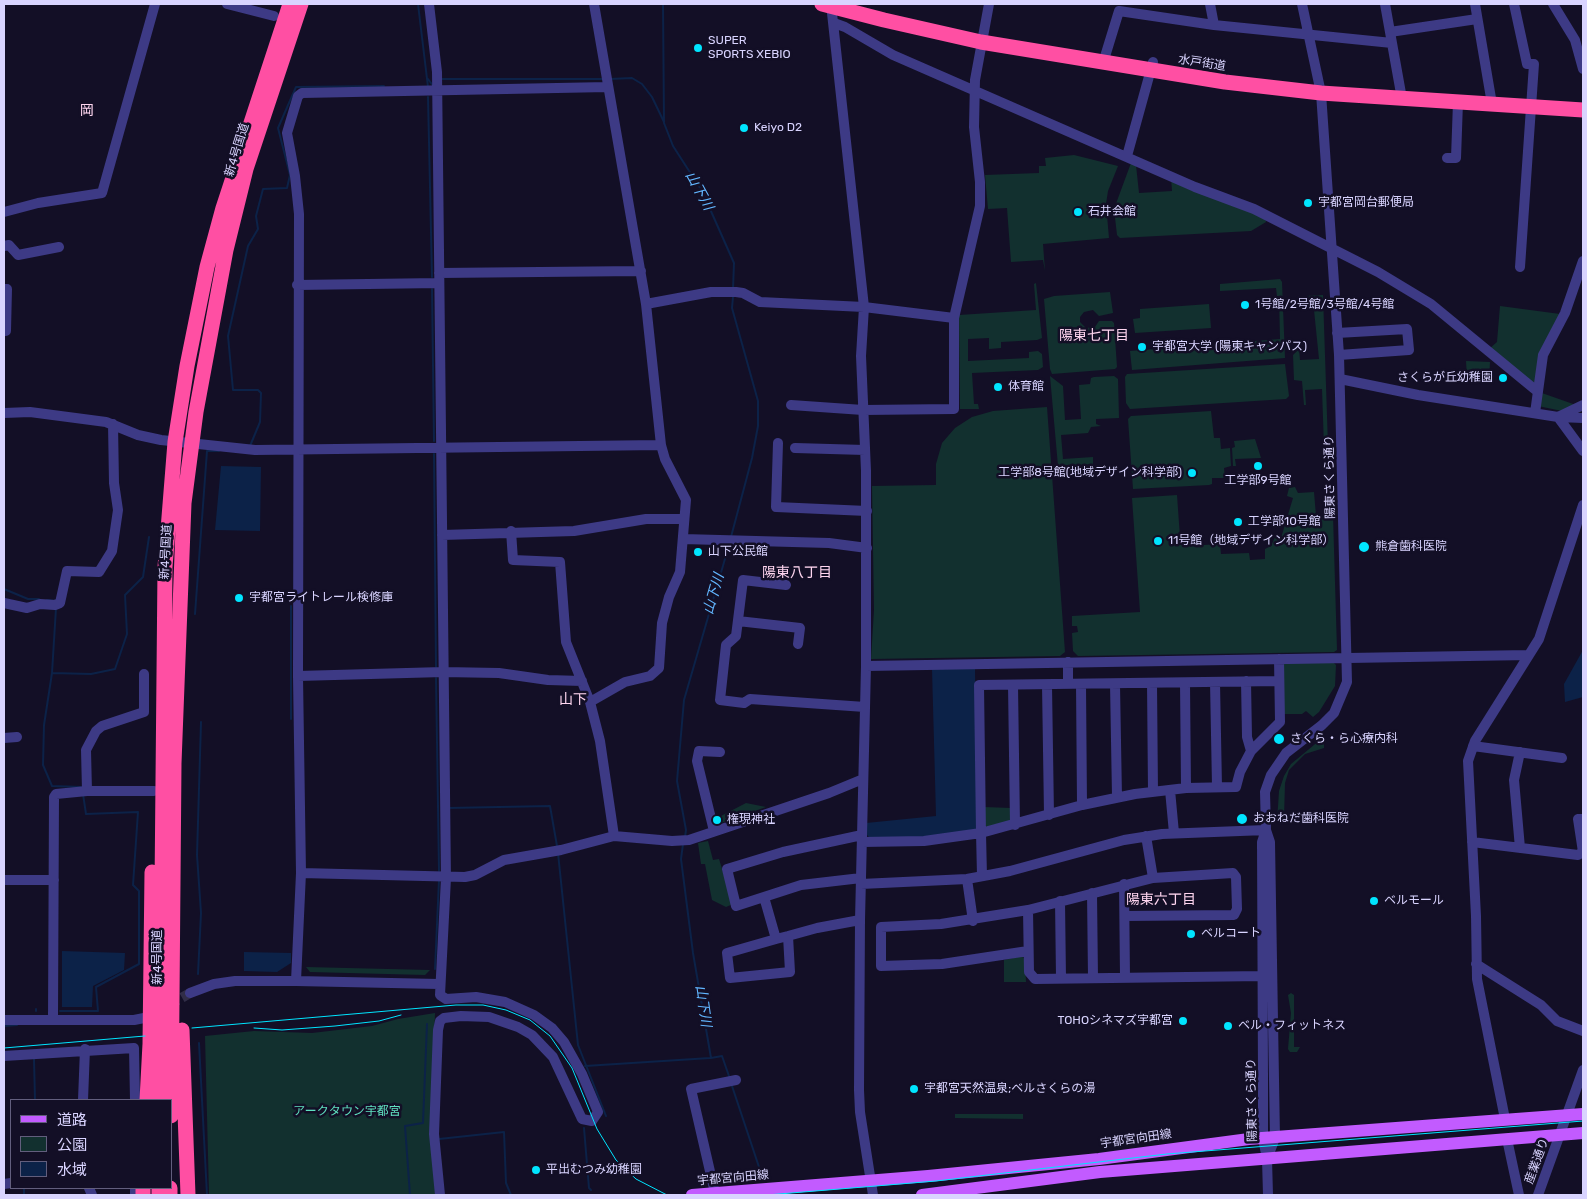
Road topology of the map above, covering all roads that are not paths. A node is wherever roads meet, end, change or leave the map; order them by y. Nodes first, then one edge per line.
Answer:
1 (155, 4) edge
2 (226, 4) edge
3 (290, 4) edge
4 (301, 4) edge
5 (310, 4) edge
6 (429, 4) edge
7 (594, 4) edge
8 (855, 4) edge
9 (989, 4) edge
10 (1210, 4) edge
11 (1302, 4) edge
12 (1385, 4) edge
13 (1474, 4) edge
14 (1514, 4) edge
15 (1553, 4) edge
16 (828, 5) edge
17 (1119, 7) edge
18 (276, 10) edge
19 (1477, 18) junction
20 (834, 23) junction
21 (1214, 25) junction
22 (1390, 32) junction
23 (1308, 34) junction
24 (981, 37) junction
25 (1392, 43) junction
26 (1104, 59) junction
27 (1153, 67) junction
28 (1583, 69) edge
29 (608, 87) junction
30 (1321, 88) junction
31 (437, 90) junction
32 (975, 90) junction
33 (1401, 94) junction
34 (1491, 100) junction
35 (1583, 101) edge
36 (1458, 102) junction
37 (1531, 102) junction
38 (1583, 110) edge
39 (1127, 156) junction
40 (1446, 158) dead end
41 (229, 209) junction
42 (4, 212) edge
43 (4, 246) edge
44 (59, 247) dead end
45 (1331, 247) junction
46 (1583, 261) edge
47 (1520, 267) dead end
48 (641, 271) junction
49 (439, 278) junction
50 (297, 285) junction
51 (4, 289) edge
52 (646, 304) junction
53 (864, 306) junction
54 (954, 318) junction
55 (4, 331) edge
56 (1338, 333) junction
57 (1339, 355) junction
58 (1340, 379) junction
59 (1538, 392) junction
60 (791, 405) dead end
61 (1583, 405) edge
62 (863, 410) junction
63 (4, 413) edge
64 (1535, 413) junction
65 (1558, 417) junction
66 (1583, 418) edge
67 (112, 424) junction
68 (175, 442) junction
69 (778, 443) dead end
70 (191, 444) junction
71 (661, 445) junction
72 (441, 448) junction
73 (795, 448) dead end
74 (299, 450) junction
75 (865, 450) junction
76 (1583, 451) edge
77 (1583, 505) edge
78 (867, 511) junction
79 (684, 519) junction
80 (511, 531) junction
81 (442, 535) junction
82 (683, 539) junction
83 (867, 548) junction
84 (786, 585) dead end
85 (4, 604) edge
86 (738, 621) junction
87 (798, 644) dead end
88 (1529, 655) junction
89 (1279, 659) junction
90 (1347, 659) junction
91 (1068, 662) junction
92 (866, 666) junction
93 (443, 672) junction
94 (144, 674) dead end
95 (170, 676) junction
96 (298, 676) junction
97 (582, 681) junction
98 (1246, 681) junction
99 (1279, 681) junction
100 (1216, 682) junction
101 (1152, 683) junction
102 (1185, 683) junction
103 (1068, 684) junction
104 (1081, 684) junction
105 (1115, 684) junction
106 (1013, 685) junction
107 (1047, 685) junction
108 (590, 702) junction
109 (865, 707) junction
110 (17, 737) dead end
111 (4, 738) edge
112 (1473, 746) junction
113 (1251, 751) junction
114 (720, 752) dead end
115 (1520, 752) junction
116 (1562, 758) dead end
117 (863, 779) junction
118 (1186, 788) junction
119 (1217, 788) junction
120 (1170, 790) junction
121 (87, 791) junction
122 (154, 791) junction
123 (1153, 792) junction
124 (1117, 797) junction
125 (1082, 805) junction
126 (1049, 815) junction
127 (1583, 819) edge
128 (1014, 825) junction
129 (1266, 830) junction
130 (714, 831) junction
131 (981, 833) junction
132 (1174, 833) junction
133 (614, 836) junction
134 (1146, 836) junction
135 (862, 839) junction
136 (1472, 842) junction
137 (1520, 848) junction
138 (301, 874) junction
139 (982, 876) junction
140 (449, 878) junction
141 (1153, 878) junction
142 (967, 879) junction
143 (4, 880) edge
144 (54, 880) junction
145 (861, 881) junction
146 (1124, 884) junction
147 (1092, 892) junction
148 (764, 897) junction
149 (1060, 901) junction
150 (1028, 910) junction
151 (1125, 916) junction
152 (860, 920) junction
153 (973, 921) junction
154 (788, 936) junction
155 (776, 940) junction
156 (1028, 951) junction
157 (1476, 964) junction
158 (1263, 976) junction
159 (1125, 977) junction
160 (1061, 978) junction
161 (1093, 978) junction
162 (296, 981) junction
163 (440, 984) junction
164 (190, 993) tunnel mouth
165 (144, 1018) dead end
166 (53, 1019) junction
167 (4, 1020) edge
168 (1583, 1031) edge
169 (85, 1049) junction
170 (4, 1056) edge
171 (1583, 1070) edge
172 (732, 1081) dead end
173 (83, 1099) edge
174 (135, 1099) edge
175 (147, 1099) edge
176 (160, 1099) edge
177 (171, 1099) edge
178 (1567, 1114) junction
179 (1583, 1114) edge
180 (1505, 1120) junction
181 (1583, 1133) edge
182 (1559, 1135) junction
183 (1269, 1138) junction
184 (1507, 1138) junction
185 (1268, 1159) junction
186 (870, 1180) junction
187 (715, 1193) junction
188 (188, 1195) edge
189 (440, 1195) edge
190 (692, 1195) edge
191 (873, 1195) edge
192 (922, 1195) edge
193 (1268, 1195) edge
194 (1519, 1195) edge
195 (1538, 1195) edge

1 - 42 street
2 - 18 street
3 - 41 highway, 新4号国道
4 - 41 highway, 新4号国道
5 - 41 highway
6 - 31 street
7 - 29 street
8 - 24 highway, 水戸街道
9 - 24 street
10 - 21 street
11 - 23 street, 陽東さくら通り
12 - 22 street
13 - 19 street
14 - 37 street
15 - 28 street
16 - 20 street
16 - 24 highway, 水戸街道
17 - 21 street
17 - 26 street
18 - 41 highway
19 - 22 street
19 - 34 street
20 - 32 street
20 - 53 street
21 - 23 street
22 - 25 street
23 - 25 street
23 - 30 street, 陽東さくら通り
24 - 26 highway, 水戸街道
24 - 32 street
25 - 33 street
26 - 27 highway, 水戸街道
27 - 30 highway, 水戸街道
27 - 39 street
29 - 31 street
29 - 48 street
30 - 33 highway, 水戸街道
30 - 45 street, 陽東さくら通り
31 - 49 street
31 - 50 street
32 - 39 street
32 - 54 street
33 - 34 highway, 水戸街道
33 - 36 highway, 水戸街道
34 - 36 highway, 水戸街道
34 - 37 highway, 水戸街道
35 - 37 highway, 水戸街道
36 - 40 street
37 - 38 highway, 水戸街道
37 - 47 street
39 - 45 street
41 - 68 highway, 新4号国道
41 - 70 highway, 新4号国道
43 - 44 street
45 - 56 street, 陽東さくら通り
45 - 59 street
46 - 59 street
48 - 49 street
48 - 52 street
49 - 50 street
49 - 72 street
50 - 74 street
51 - 55 street
52 - 53 street
52 - 71 street
53 - 54 street
53 - 62 street
54 - 62 street
56 - 57 street, 陽東さくら通り
56 - 57 street
57 - 58 street, 陽東さくら通り
58 - 64 street
58 - 90 street, 陽東さくら通り
59 - 64 street
60 - 62 street
61 - 65 street
62 - 75 street
63 - 67 street
64 - 65 street
65 - 66 street
65 - 76 street
67 - 68 street
67 - 85 street
68 - 70 street
68 - 95 highway, 新4号国道
69 - 78 street
70 - 74 street
70 - 95 highway, 新4号国道
71 - 72 street
71 - 79 street
72 - 74 street
72 - 81 street
73 - 75 street
74 - 96 street
75 - 78 street
77 - 88 street
78 - 83 street
79 - 80 street
79 - 82 street
80 - 81 street
80 - 97 street
81 - 93 street
82 - 83 street
82 - 108 street
83 - 92 street
84 - 86 street
86 - 87 street
86 - 109 street
88 - 90 street
88 - 112 street
89 - 90 street
89 - 91 street
89 - 99 street
90 - 129 street, 陽東さくら通り
91 - 92 street
91 - 103 street
92 - 109 street
93 - 96 street
93 - 97 street
93 - 140 street
94 - 121 street
95 - 122 highway
95 - 176 highway, 新4号国道
95 - 177 highway, 新4号国道
95 - 188 highway
96 - 138 street
97 - 108 street
98 - 99 street
98 - 100 street
98 - 113 street
99 - 113 street
100 - 102 street
100 - 119 street
101 - 102 street
101 - 105 street
101 - 123 street
102 - 118 street
103 - 104 street
103 - 107 street
104 - 105 street
104 - 125 street
105 - 124 street
106 - 107 street
106 - 128 street
106 - 131 street
107 - 126 street
108 - 133 street
109 - 117 street
110 - 111 street
112 - 115 street
112 - 136 street
113 - 119 street
114 - 130 street
115 - 116 street
115 - 137 street
117 - 130 street
117 - 135 street
118 - 119 street
118 - 120 street
120 - 123 street
120 - 132 street
121 - 122 street
121 - 144 street
122 - 175 highway
123 - 124 street
124 - 125 street
125 - 126 street
126 - 128 street
127 - 137 street
128 - 131 street
129 - 132 street
129 - 158 street, 陽東さくら通り
129 - 183 street, 陽東さくら通り
130 - 133 street
131 - 135 street
131 - 139 street
132 - 134 street
133 - 140 street
134 - 139 street
134 - 141 street
135 - 145 street
135 - 148 street
136 - 137 street
136 - 157 street
138 - 140 street
138 - 162 street
139 - 142 street
140 - 163 street
141 - 146 street
141 - 151 street
142 - 145 street
142 - 153 street
143 - 144 street
144 - 166 street
145 - 148 street
145 - 152 street
146 - 147 street
146 - 151 street
147 - 149 street
147 - 161 street
148 - 155 street
149 - 150 street
149 - 160 street
150 - 153 street
150 - 156 street
151 - 159 street
152 - 154 street
152 - 186 street
153 - 156 street
154 - 155 street
154 - 155 street
156 - 160 street
157 - 168 street
157 - 180 street
158 - 159 street
158 - 183 street, 陽東さくら通り
159 - 161 street
160 - 161 street
162 - 163 street
162 - 164 street
163 - 189 street
165 - 166 street
166 - 167 street
169 - 170 street
169 - 173 street
169 - 174 street
171 - 178 street
172 - 187 street
178 - 179 main road, 宇都宮向田線
178 - 180 main road, 宇都宮向田線
178 - 182 street, 産業通り
180 - 183 main road, 宇都宮向田線
181 - 182 main road
182 - 184 main road
182 - 195 street, 産業通り
183 - 185 street, 陽東さくら通り
183 - 186 main road, 宇都宮向田線
184 - 185 main road
184 - 194 street
185 - 192 main road
185 - 193 street, 陽東さくら通り
186 - 187 main road, 宇都宮向田線
186 - 191 street
187 - 190 main road, 宇都宮向田線

